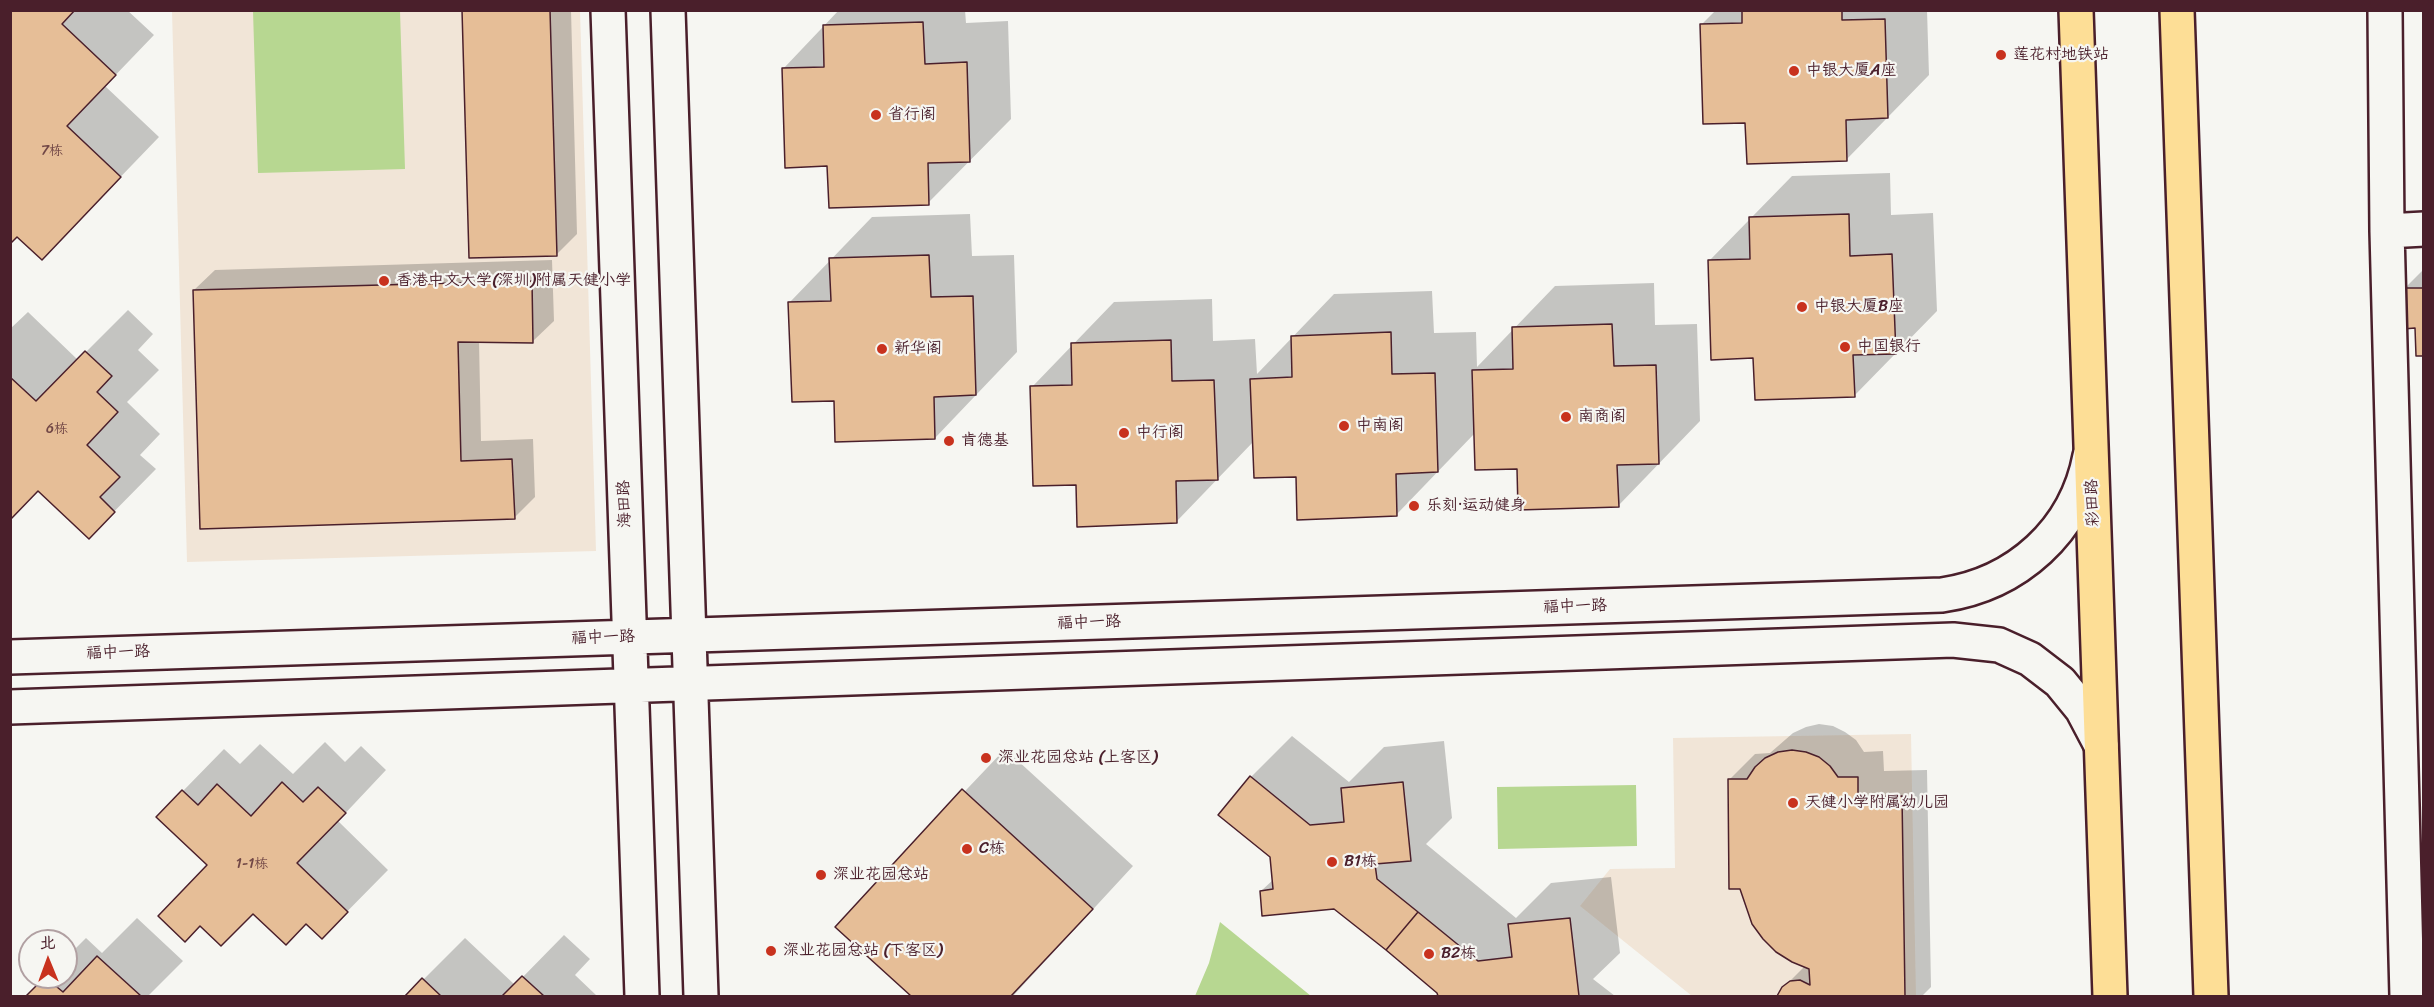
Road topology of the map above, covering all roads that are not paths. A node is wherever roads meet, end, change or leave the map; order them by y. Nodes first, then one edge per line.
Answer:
1 (608, 10) edge
2 (668, 10) edge
3 (2076, 10) edge
4 (2385, 10) edge
5 (2180, 16) edge
6 (2424, 229) edge
7 (2387, 231) junction
8 (2091, 448) junction
9 (1914, 597) junction
10 (689, 635) junction
11 (629, 637) junction
12 (1916, 641) junction
13 (10, 657) edge
14 (691, 683) junction
15 (631, 686) junction
16 (10, 707) edge
17 (2101, 745) junction
18 (642, 996) edge
19 (701, 996) edge
20 (2110, 996) edge
21 (2211, 996) edge
22 (2407, 996) edge

1 - 11 street, 海田路
2 - 10 street
3 - 8 main road, 彩田路
4 - 7 street
5 - 21 main road
6 - 7 street
7 - 22 street
8 - 9 street, 福中一路
8 - 17 main road, 彩田路
9 - 10 street, 福中一路
9 - 12 street
10 - 11 street, 福中一路
10 - 14 street
11 - 13 street, 福中一路
11 - 15 street, 海田路
12 - 14 street
12 - 17 street
14 - 15 street
14 - 19 street
15 - 16 street
15 - 18 street, 海田路
17 - 20 main road, 彩田路

